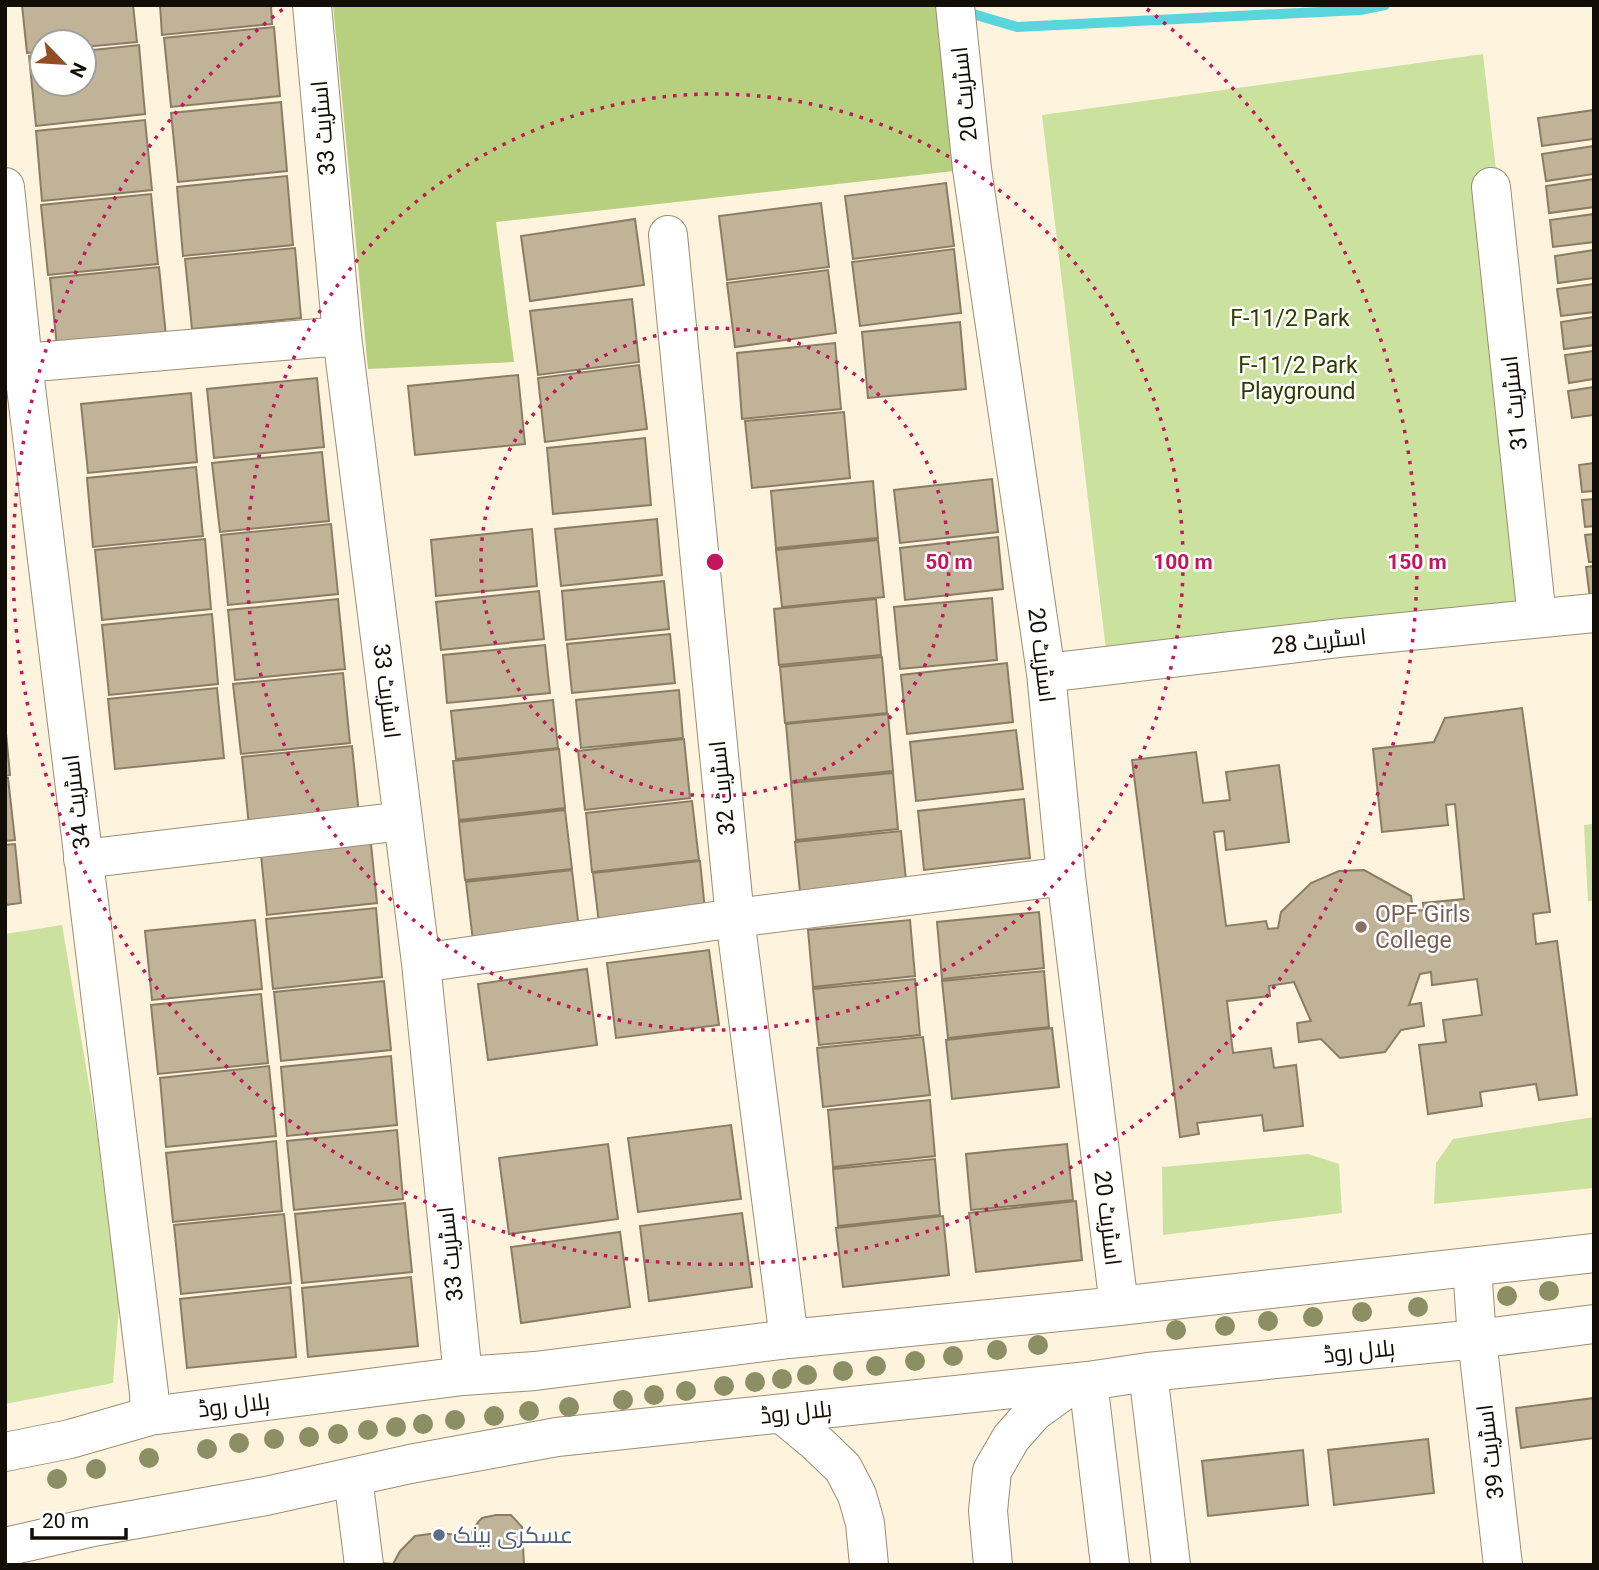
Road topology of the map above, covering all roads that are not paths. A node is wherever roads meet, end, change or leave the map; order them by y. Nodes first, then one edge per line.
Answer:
1 (312, 5) edge
2 (956, 5) edge
3 (5, 187) edge
4 (1491, 187) dead end
5 (667, 235) dead end
6 (342, 335) junction
7 (23, 363) junction
8 (1594, 613) edge
9 (1537, 618) junction
10 (1045, 673) junction
11 (403, 821) junction
12 (83, 859) junction
13 (1066, 876) junction
14 (734, 918) junction
15 (421, 963) junction
16 (1594, 1253) edge
17 (1472, 1267) junction
18 (1119, 1306) junction
19 (1594, 1324) edge
20 (789, 1339) junction
21 (1477, 1339) junction
22 (1148, 1372) junction
23 (463, 1377) junction
24 (1082, 1381) junction
25 (782, 1414) junction
26 (150, 1416) junction
27 (5, 1452) edge
28 (353, 1477) junction
29 (5, 1547) edge
30 (364, 1565) edge
31 (869, 1565) edge
32 (993, 1565) edge
33 (1110, 1565) edge
34 (1171, 1565) edge
35 (1503, 1565) edge

1 - 6 street, اسٹریٹ 33
2 - 10 street, اسٹریٹ 20
3 - 7 street, اسٹریٹ 34
4 - 9 street, اسٹریٹ 31
5 - 14 street, اسٹریٹ 32
6 - 7 street
6 - 11 street, اسٹریٹ 33
7 - 12 street, اسٹریٹ 34
8 - 9 street, اسٹریٹ 28
9 - 10 street, اسٹریٹ 28
10 - 13 street, اسٹریٹ 20
11 - 12 street
11 - 15 street, اسٹریٹ 33
12 - 26 street, اسٹریٹ 34
13 - 14 street
13 - 18 street, اسٹریٹ 20
14 - 15 street
14 - 20 street, اسٹریٹ 32
15 - 23 street, اسٹریٹ 33
16 - 17 street, ہلال روڈ
17 - 18 street, ہلال روڈ
17 - 21 street, اسٹریٹ 39
18 - 20 street, ہلال روڈ
19 - 21 street, ہلال روڈ
20 - 23 street, ہلال روڈ
21 - 22 street, ہلال روڈ
21 - 35 street, اسٹریٹ 39
22 - 24 street, ہلال روڈ
22 - 34 street
23 - 26 street, ہلال روڈ
24 - 25 street, ہلال روڈ
24 - 32 street
24 - 33 street
25 - 28 street, ہلال روڈ
25 - 31 street
26 - 27 street, ہلال روڈ
28 - 29 street, ہلال روڈ
28 - 30 street

